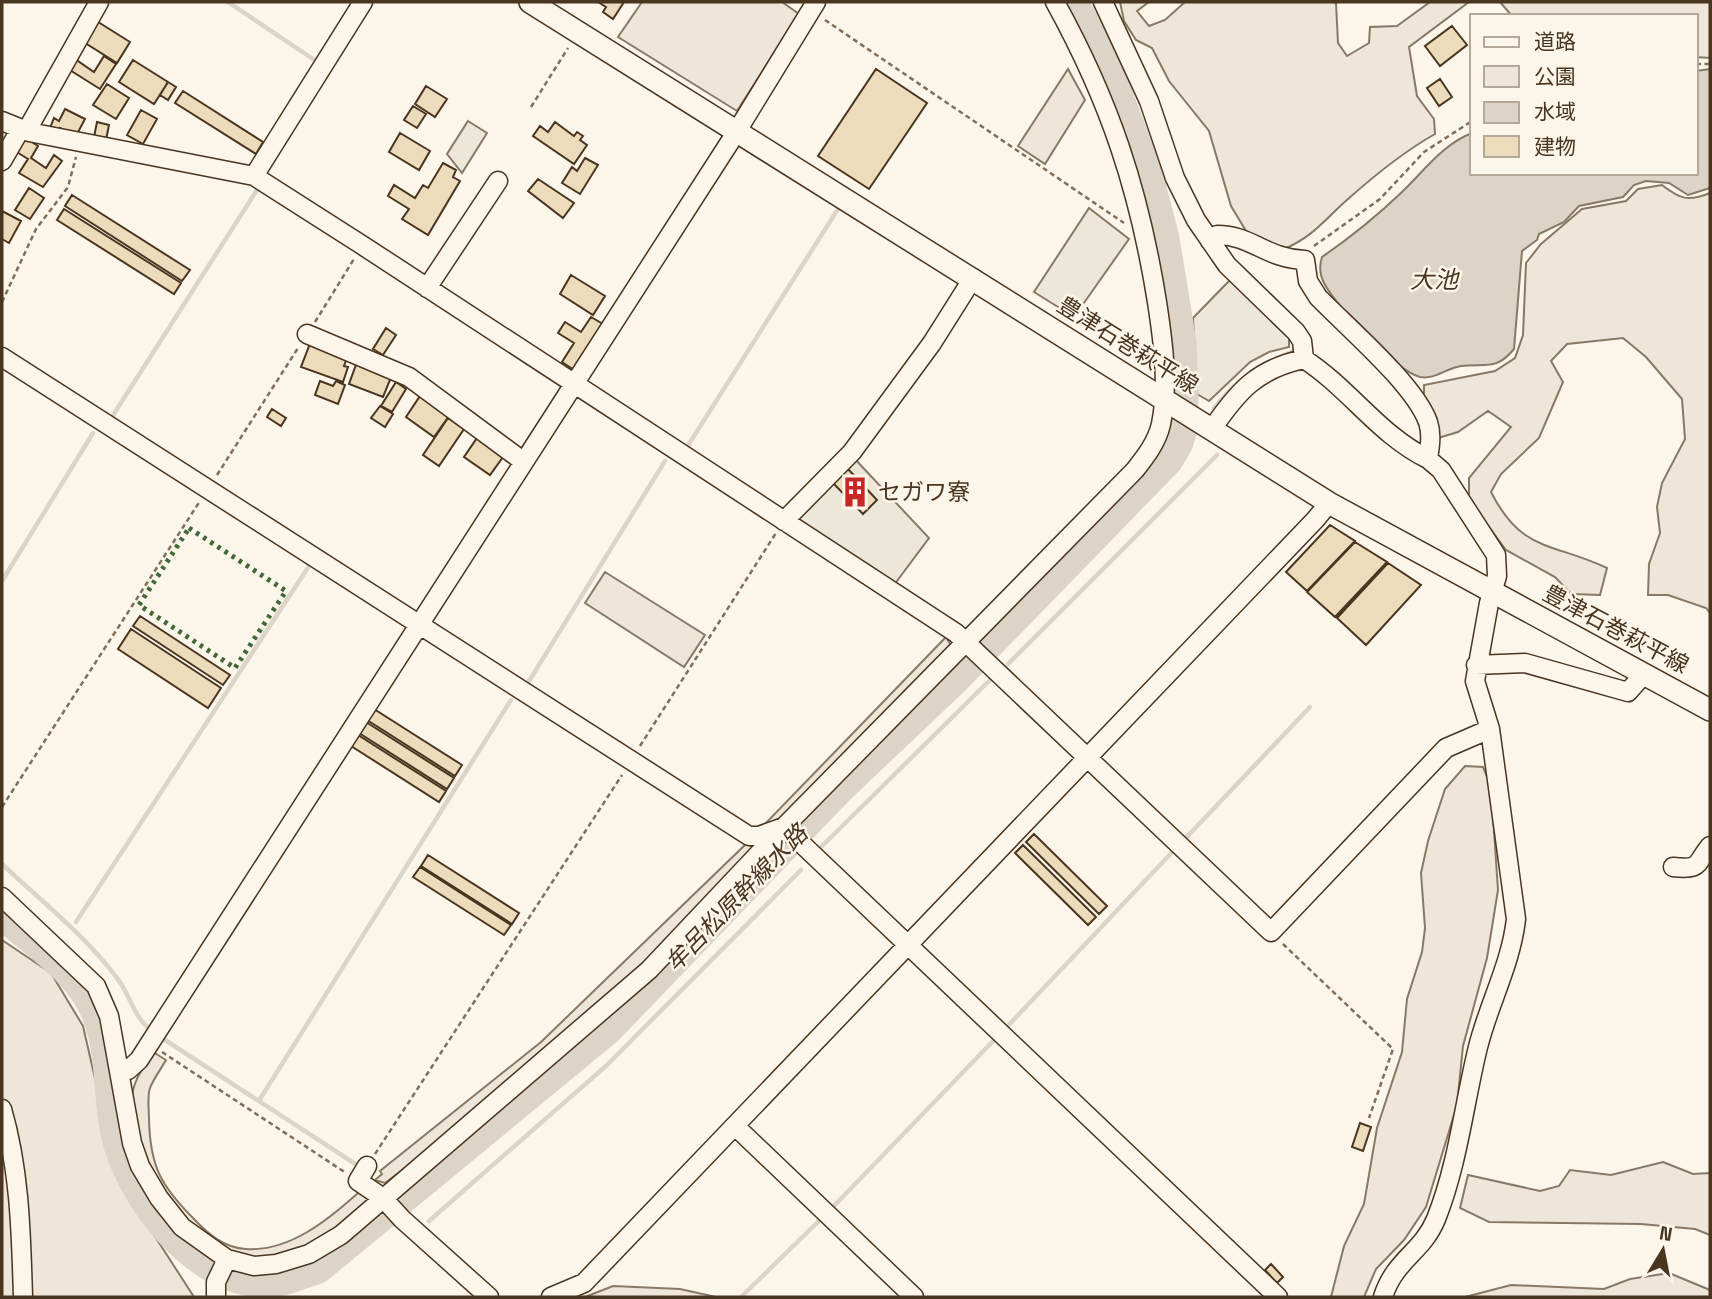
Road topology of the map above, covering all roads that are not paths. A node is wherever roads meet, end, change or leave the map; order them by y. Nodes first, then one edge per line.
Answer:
1 (99, 2) edge
2 (363, 2) edge
3 (530, 2) edge
4 (1055, 2) edge
5 (1103, 2) edge
6 (813, 6) edge
7 (2, 121) edge
8 (24, 131) junction
9 (737, 131) junction
10 (2, 161) edge
11 (254, 176) junction
12 (498, 181) dead end
13 (1210, 241) junction
14 (973, 278) junction
15 (427, 288) junction
16 (307, 334) road end
17 (2, 357) edge
18 (1304, 359) junction
19 (574, 385) junction
20 (1167, 401) junction
21 (1209, 428) junction
22 (1428, 459) junction
23 (524, 462) junction
24 (1329, 503) junction
25 (783, 521) junction
26 (1493, 592) junction
27 (417, 625) junction
28 (967, 643) junction
29 (1476, 665) junction
30 (1644, 674) junction
31 (1710, 710) edge
32 (1490, 729) junction
33 (1088, 757) junction
34 (787, 828) junction
35 (1710, 846) edge
36 (1673, 867) dead end
37 (2, 897) edge
38 (910, 945) junction
39 (120, 1072) junction
40 (2, 1109) edge
41 (735, 1126) junction
42 (362, 1174) road end
43 (386, 1200) junction
44 (226, 1262) junction
45 (216, 1290) edge
46 (23, 1297) edge
47 (489, 1297) edge
48 (551, 1297) edge
49 (914, 1297) edge
50 (1278, 1297) edge
51 (1383, 1297) edge

1 - 8 street
2 - 11 street
3 - 9 main road, 豊津石巻萩平線
4 - 20 street
5 - 13 street
6 - 9 street
7 - 8 street
8 - 10 street
8 - 11 street
9 - 14 main road, 豊津石巻萩平線
9 - 19 street
11 - 15 street
12 - 15 street
13 - 18 street
13 - 22 street
14 - 20 main road, 豊津石巻萩平線
14 - 25 street
15 - 19 street
16 - 23 street
17 - 27 street
18 - 21 street
18 - 22 street
19 - 23 street
19 - 25 street
20 - 21 main road, 豊津石巻萩平線
20 - 28 street
21 - 24 main road, 豊津石巻萩平線
22 - 26 street
23 - 27 street
24 - 26 main road, 豊津石巻萩平線
24 - 33 street
25 - 28 street
26 - 29 street
26 - 30 main road, 豊津石巻萩平線
27 - 34 street
27 - 39 street
28 - 33 street
28 - 34 street
29 - 30 street
29 - 32 street
30 - 31 main road, 豊津石巻萩平線
32 - 33 street
32 - 51 street
33 - 38 street
34 - 38 street
34 - 43 street
35 - 36 street
37 - 39 street
38 - 41 street
38 - 50 street
39 - 44 street
40 - 46 street
41 - 48 street
41 - 49 street
42 - 43 street
43 - 44 street
43 - 47 street
44 - 45 street

